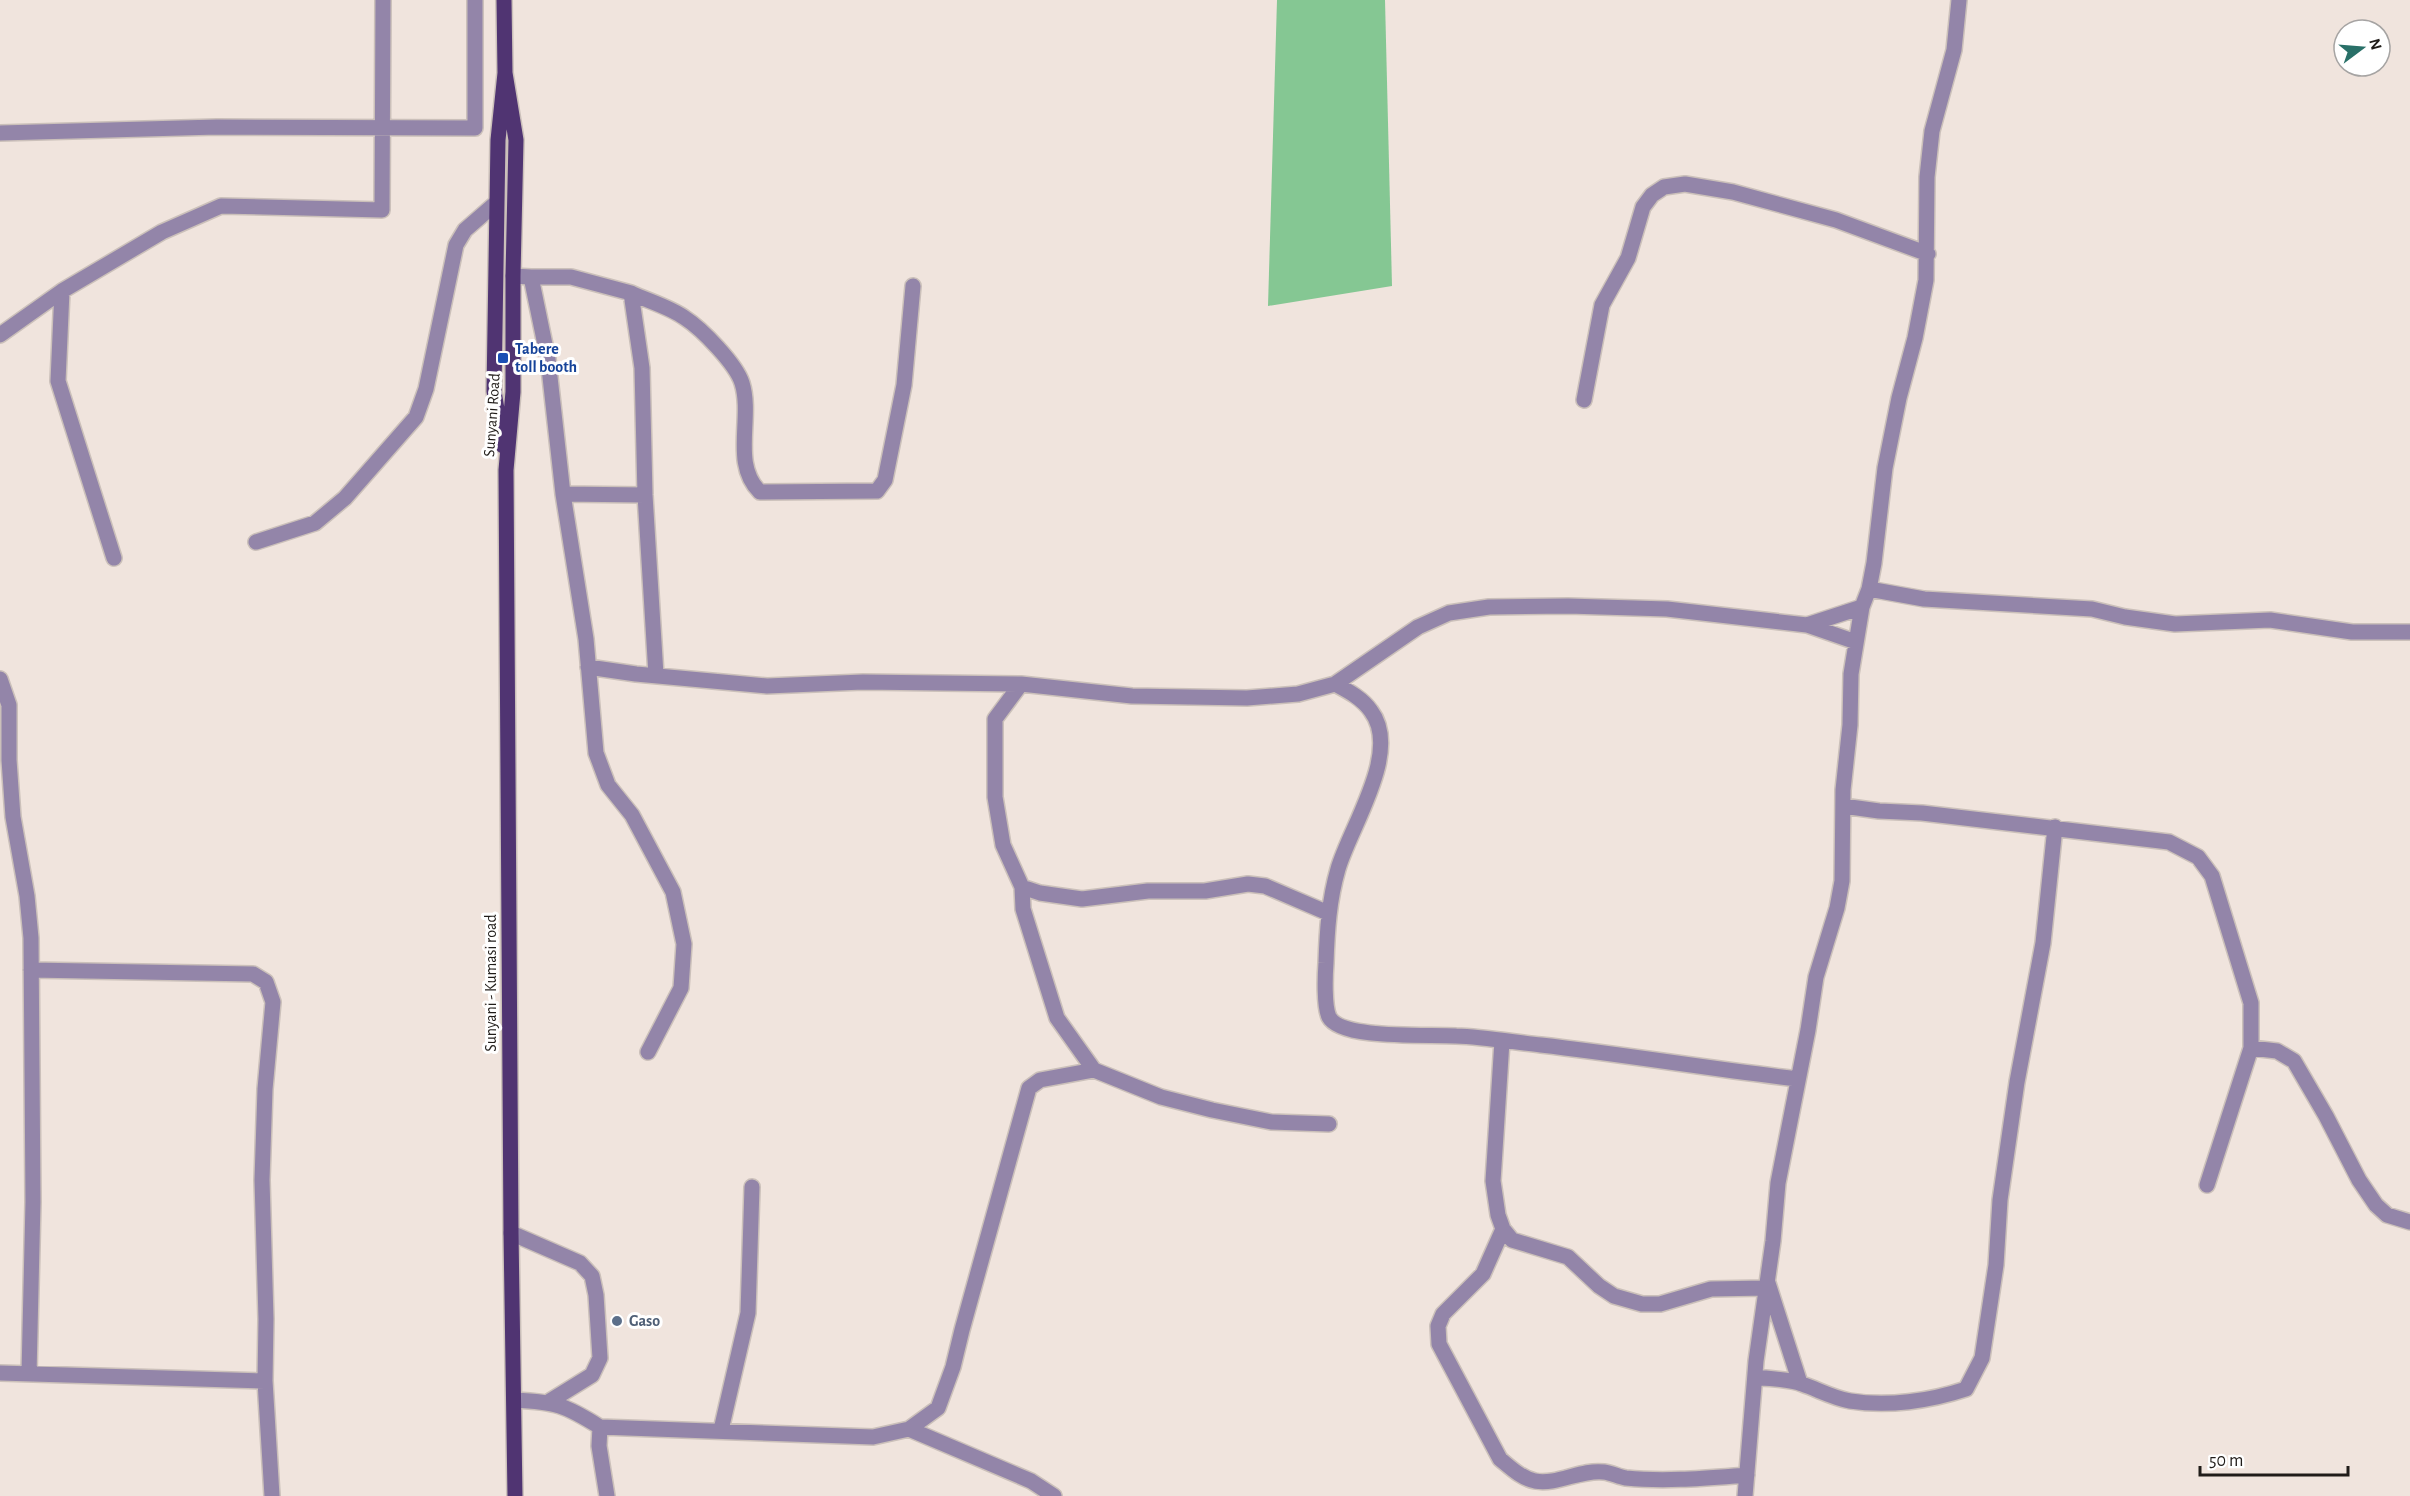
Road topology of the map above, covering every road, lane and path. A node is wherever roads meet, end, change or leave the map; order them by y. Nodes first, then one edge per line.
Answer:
1 (383, 0) edge
2 (476, 0) edge
3 (504, 0) edge
4 (1959, 0) edge
5 (505, 73) junction
6 (382, 128) junction
7 (0, 133) edge
8 (496, 203) junction
9 (1928, 254) junction
10 (513, 276) junction
11 (531, 276) junction
12 (914, 286) dead end
13 (62, 291) junction
14 (631, 293) junction
15 (0, 335) edge
16 (1584, 400) dead end
17 (506, 470) junction
18 (563, 494) junction
19 (645, 495) junction
20 (256, 542) dead end
21 (114, 558) dead end
22 (1869, 590) junction
23 (1862, 607) junction
24 (1807, 625) junction
25 (2410, 632) edge
26 (1856, 642) junction
27 (588, 667) junction
28 (656, 675) junction
29 (0, 679) edge
30 (1021, 684) junction
31 (1335, 684) junction
32 (4, 762) edge
33 (1843, 806) junction
34 (2055, 827) junction
35 (1022, 888) junction
36 (1328, 913) junction
37 (31, 970) junction
38 (1502, 1041) junction
39 (2251, 1048) junction
40 (648, 1052) dead end
41 (1094, 1070) junction
42 (1798, 1079) junction
43 (1329, 1124) dead end
44 (2207, 1185) dead end
45 (752, 1187) dead end
46 (2410, 1222) edge
47 (1503, 1229) junction
48 (511, 1233) junction
49 (1766, 1283) junction
50 (0, 1373) edge
51 (29, 1374) junction
52 (1756, 1377) junction
53 (265, 1380) junction
54 (1800, 1383) junction
55 (515, 1400) junction
56 (550, 1401) junction
57 (600, 1427) junction
58 (909, 1429) junction
59 (721, 1430) junction
60 (1747, 1475) junction
61 (272, 1496) edge
62 (515, 1496) edge
63 (607, 1496) edge
64 (1054, 1496) edge
65 (1745, 1496) edge

1 - 6 street
2 - 6 street
3 - 5 main road
4 - 9 street
5 - 8 main road, Sunyani Road
5 - 10 main road, Sunyani Road
6 - 7 street
6 - 13 street
8 - 17 main road, Sunyani Road
8 - 20 street
9 - 16 street
9 - 22 street
10 - 11 street
10 - 17 main road, Sunyani Road
11 - 14 street
11 - 18 street
12 - 14 street
13 - 15 street
13 - 21 street
14 - 19 street
17 - 48 main road, Sunyani - Kumasi road
18 - 19 street
18 - 27 street
19 - 28 street
22 - 23 street
22 - 25 street
23 - 24 street
23 - 26 street
24 - 26 street
24 - 31 street
26 - 33 street
27 - 28 street
27 - 40 street
28 - 30 street
29 - 32 street
30 - 31 street
30 - 35 street
31 - 36 street
32 - 37 street
33 - 34 street
33 - 42 street
34 - 39 street
34 - 54 street
35 - 36 street
35 - 41 street
36 - 38 street
37 - 51 street
37 - 53 street
38 - 42 street
38 - 47 street
39 - 44 street
39 - 46 street
41 - 43 street
41 - 58 street
42 - 49 street
45 - 59 street
47 - 49 street
47 - 60 street
48 - 55 main road, Sunyani - Kumasi road
48 - 56 street
49 - 52 street
49 - 54 street
50 - 51 street
51 - 53 street
52 - 54 street
52 - 60 street
53 - 61 street
55 - 56 street
55 - 62 main road, Sunyani - Kumasi road
56 - 57 street
57 - 59 street
57 - 63 street
58 - 59 street
58 - 64 street
60 - 65 street

